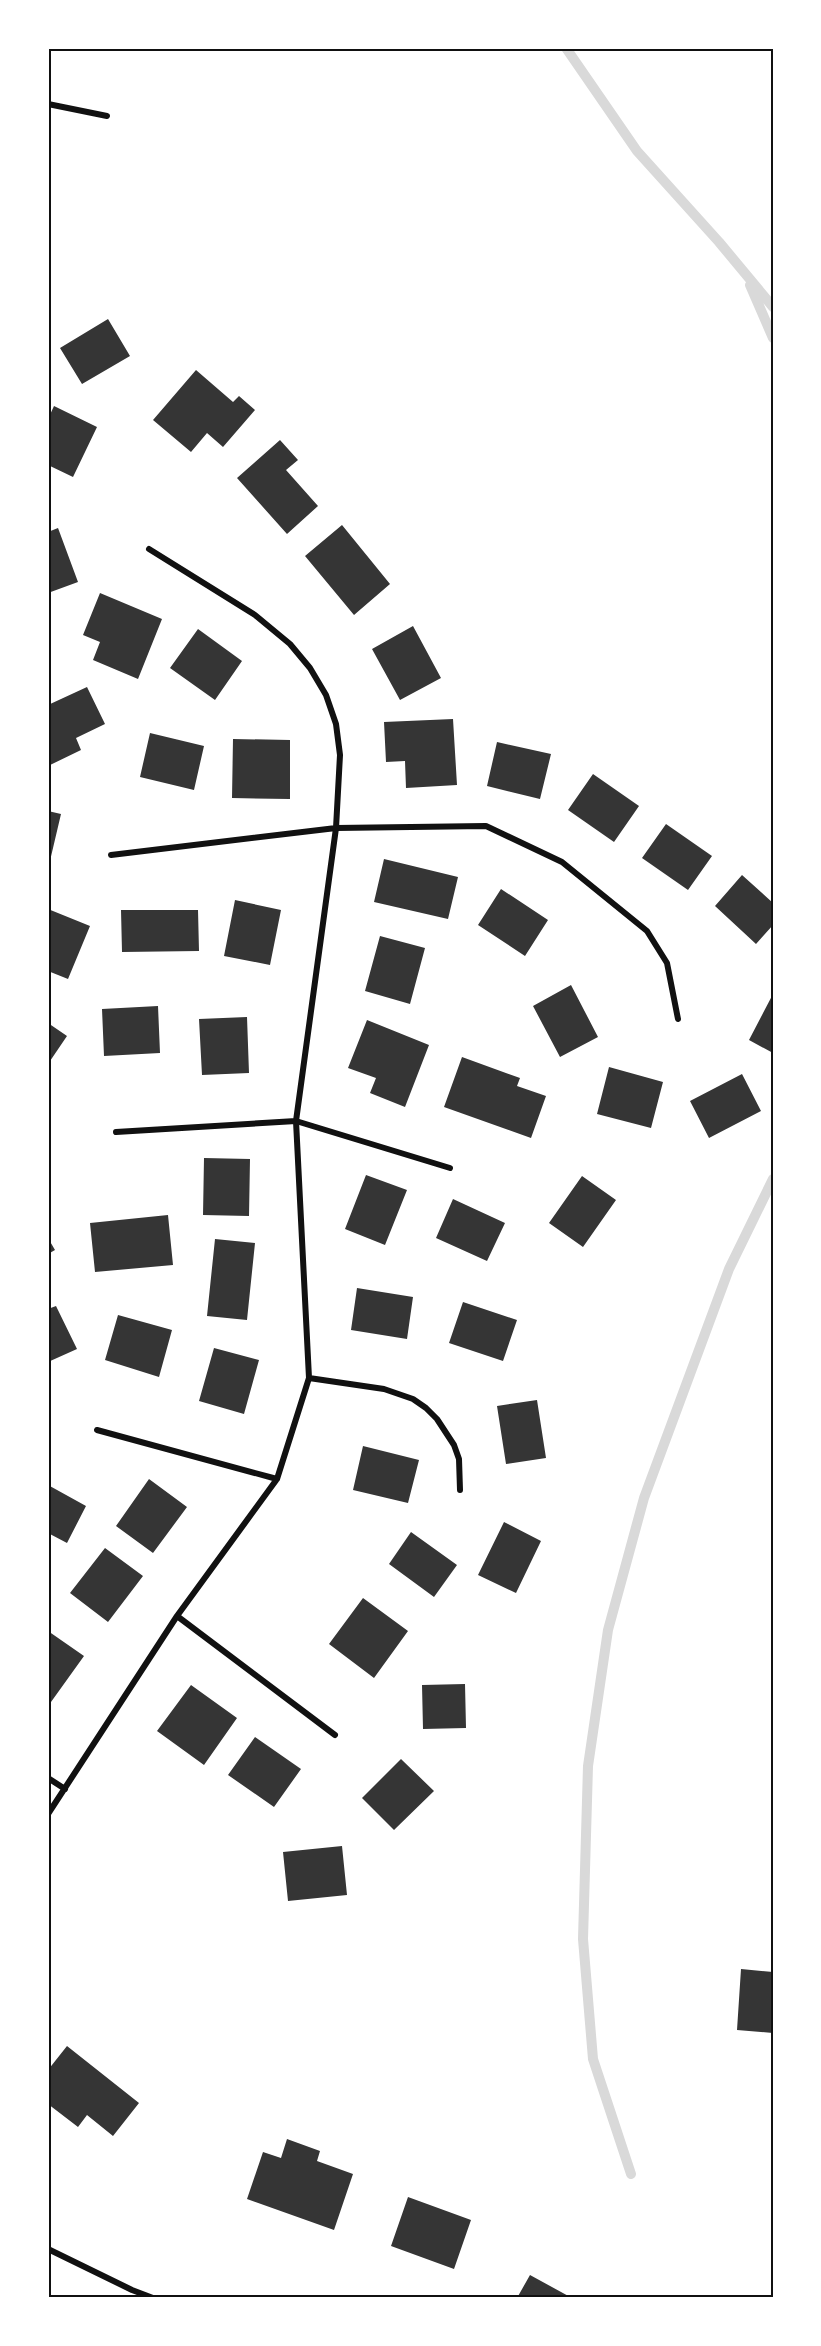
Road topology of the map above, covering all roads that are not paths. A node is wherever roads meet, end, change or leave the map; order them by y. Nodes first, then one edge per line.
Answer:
1 (48, 105) edge
2 (107, 116) dead end
3 (149, 549) dead end
4 (336, 828) junction
5 (111, 855) dead end
6 (678, 1019) dead end
7 (296, 1121) junction
8 (116, 1132) dead end
9 (450, 1168) dead end
10 (309, 1378) junction
11 (97, 1430) dead end
12 (277, 1479) junction
13 (460, 1490) dead end
14 (177, 1616) junction
15 (335, 1735) dead end
16 (48, 1778) edge
17 (65, 1789) junction
18 (48, 1814) edge
19 (48, 2249) edge
20 (153, 2298) edge

1 - 2 street
3 - 4 street
4 - 5 street
4 - 6 street
4 - 7 street
7 - 8 street
7 - 9 street
7 - 10 street
10 - 12 street
10 - 13 street
11 - 12 street
12 - 14 street
14 - 15 street
14 - 17 street
16 - 17 street
17 - 18 street
19 - 20 street

